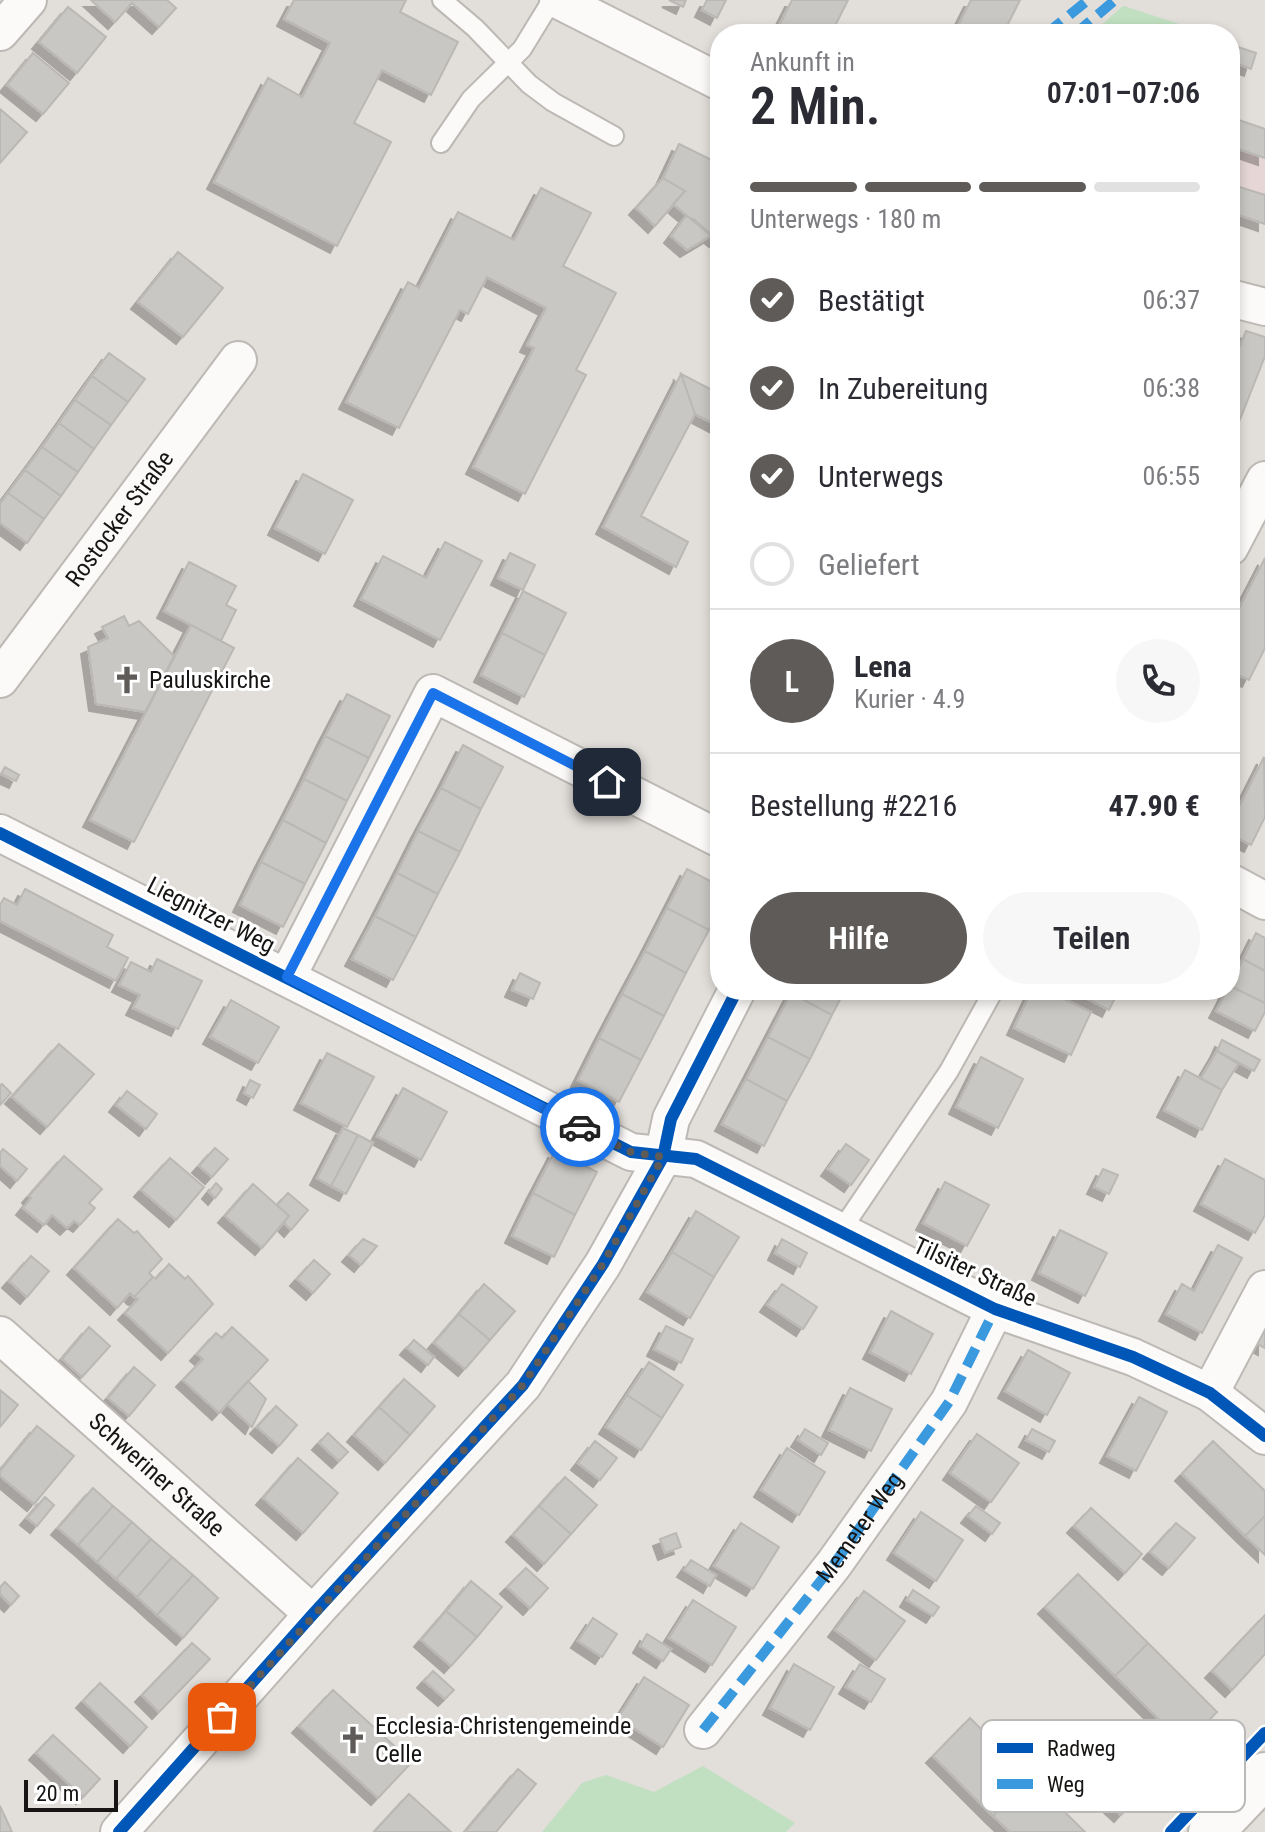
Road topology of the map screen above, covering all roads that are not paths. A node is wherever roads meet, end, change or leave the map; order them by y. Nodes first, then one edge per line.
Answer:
1 (28, 0) edge
2 (442, 0) edge
3 (555, 0) edge
4 (0, 32) edge
5 (509, 62) junction
6 (710, 77) edge
7 (614, 136) dead end
8 (441, 143) dead end
9 (1240, 301) edge
10 (1265, 307) edge
11 (238, 360) dead end
12 (1265, 480) edge
13 (1240, 528) edge
14 (0, 679) edge
15 (0, 833) edge
16 (710, 834) edge
17 (287, 977) junction
18 (732, 1000) edge
19 (988, 1000) edge
20 (663, 1157) junction
21 (840, 1232) junction
22 (1265, 1289) edge
23 (995, 1309) junction
24 (0, 1335) edge
25 (1210, 1393) junction
26 (1265, 1436) edge
27 (313, 1614) junction
28 (703, 1730) dead end
29 (1265, 1775) edge
30 (1245, 1796) edge
31 (1230, 1812) edge
32 (119, 1832) edge
33 (1211, 1832) edge

1 - 4 street
2 - 5 lane
3 - 5 lane
3 - 6 street
5 - 7 lane
5 - 8 lane
9 - 10 street
11 - 14 street, Rostocker Straße
12 - 13 street
15 - 17 street, Liegnitzer Weg
16 - 17 street
17 - 20 street, Liegnitzer Weg
18 - 20 street
19 - 21 lane
20 - 21 street, Tilsiter Straße
20 - 27 street
21 - 23 street, Tilsiter Straße
22 - 25 street
23 - 25 street, Tilsiter Straße
23 - 28 street, Memeler Weg
24 - 27 street, Schweriner Straße
25 - 26 street, Tilsiter Straße
27 - 32 street
29 - 30 street
31 - 33 street

